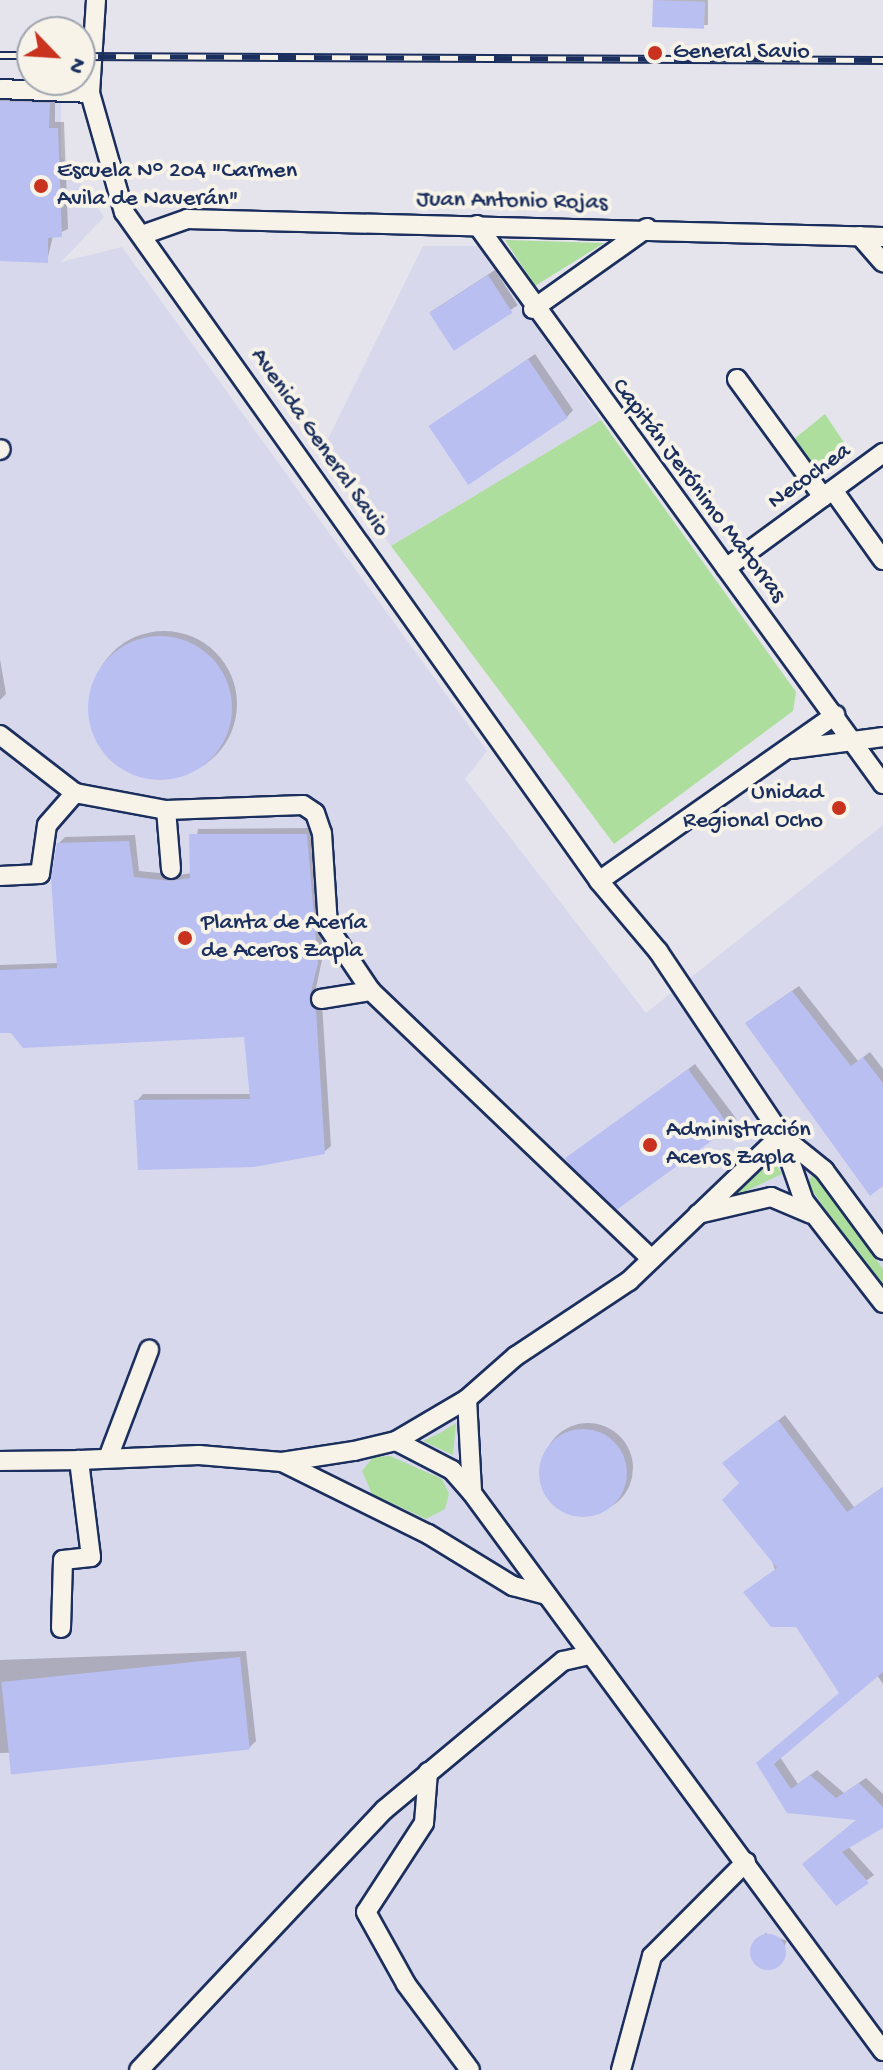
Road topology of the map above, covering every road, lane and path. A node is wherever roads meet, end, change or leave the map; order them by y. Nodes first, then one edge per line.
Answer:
1 (91, 96) edge
2 (477, 225) junction
3 (647, 228) junction
4 (142, 235) junction
5 (860, 236) junction
6 (883, 237) edge
7 (883, 262) edge
8 (533, 309) junction
9 (737, 379) dead end
10 (883, 453) edge
11 (828, 494) junction
12 (883, 560) edge
13 (726, 568) junction
14 (835, 715) junction
15 (0, 735) edge
16 (883, 737) edge
17 (851, 742) junction
18 (788, 749) junction
19 (883, 784) edge
20 (75, 793) junction
21 (166, 810) junction
22 (171, 869) dead end
23 (0, 876) edge
24 (599, 881) junction
25 (371, 991) junction
26 (321, 999) dead end
27 (781, 1135) junction
28 (696, 1214) junction
29 (817, 1217) junction
30 (883, 1250) edge
31 (651, 1259) junction
32 (883, 1303) edge
33 (149, 1350) dead end
34 (467, 1399) junction
35 (396, 1441) junction
36 (108, 1458) junction
37 (79, 1460) junction
38 (0, 1461) edge
39 (282, 1462) junction
40 (472, 1493) junction
41 (547, 1595) junction
42 (61, 1628) dead end
43 (590, 1655) junction
44 (428, 1772) junction
45 (746, 1862) junction
46 (883, 2051) edge
47 (139, 2070) edge
48 (470, 2070) edge
49 (621, 2070) edge

1 - 4 street, Avenida General Savio
2 - 3 street, Juan Antonio Rojas
2 - 4 street, Juan Antonio Rojas
2 - 8 street, Capitán Jerónimo Matorras
3 - 5 street, Juan Antonio Rojas
3 - 8 street
4 - 24 street, Avenida General Savio
5 - 6 street, Juan Antonio Rojas
5 - 7 street
8 - 13 street, Capitán Jerónimo Matorras
9 - 11 street
10 - 11 street, Necochea
11 - 12 street
11 - 13 street, Necochea
13 - 14 street, Capitán Jerónimo Matorras
14 - 17 street, Capitán Jerónimo Matorras
14 - 18 street
15 - 20 street
16 - 17 street
17 - 18 street
17 - 19 street, Capitán Jerónimo Matorras
18 - 24 street
20 - 21 street
20 - 23 street
21 - 22 street
21 - 25 street
24 - 27 street, Avenida General Savio
25 - 26 street
25 - 31 street
27 - 28 street
27 - 29 street
27 - 30 street
28 - 29 street
28 - 31 street
29 - 32 street
31 - 34 street
33 - 36 street
34 - 35 street
34 - 40 street
35 - 39 street
35 - 40 street
36 - 37 street
36 - 39 street
37 - 38 street
37 - 42 street
39 - 41 street
40 - 41 street
41 - 43 street
43 - 44 street
43 - 45 street
44 - 47 street
44 - 48 street
45 - 46 street
45 - 49 street

